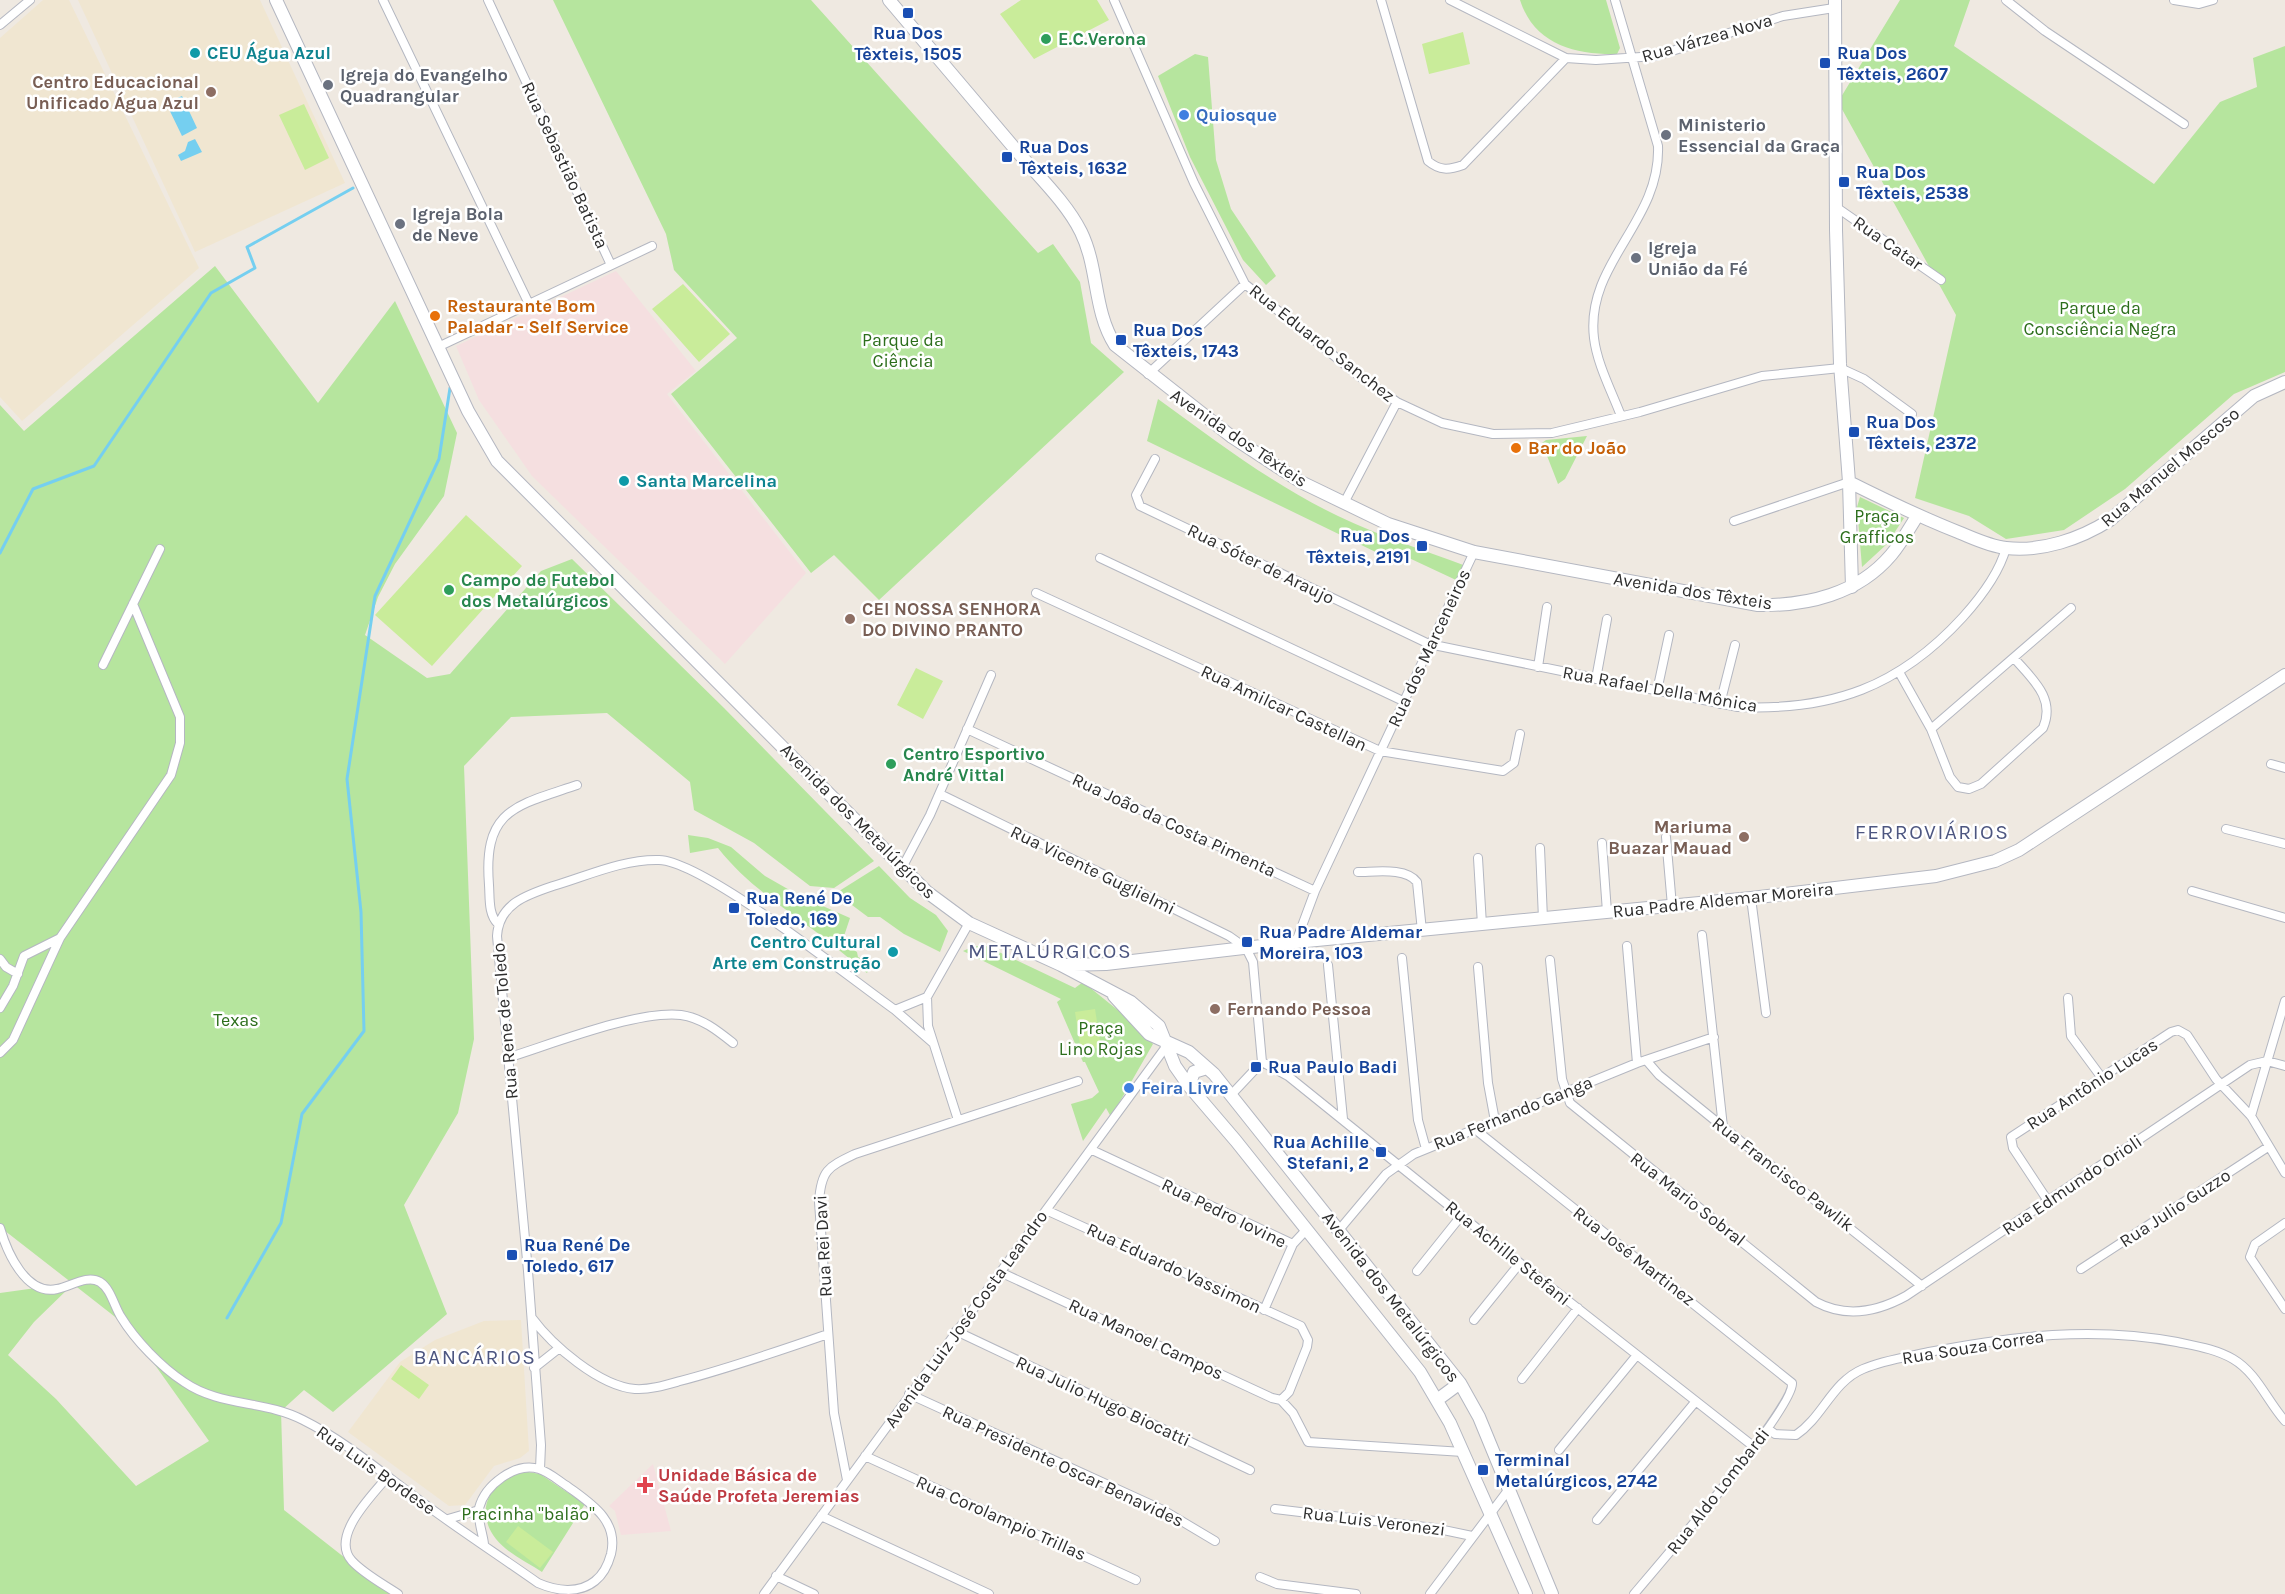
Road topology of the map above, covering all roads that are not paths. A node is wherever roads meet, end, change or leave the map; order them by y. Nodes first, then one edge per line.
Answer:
1 (30, 0) edge
2 (276, 0) edge
3 (382, 0) edge
4 (488, 0) edge
5 (889, 0) edge
6 (1114, 0) edge
7 (1381, 0) edge
8 (1450, 0) edge
9 (1615, 0) edge
10 (2006, 0) edge
11 (2174, 0) edge
12 (2213, 0) edge
13 (1834, 4) edge
14 (0, 25) edge
15 (1566, 58) junction
16 (1632, 59) junction
17 (2184, 124) dead end
18 (1836, 207) junction
19 (652, 246) dead end
20 (611, 265) junction
21 (1941, 280) dead end
22 (1245, 284) junction
23 (529, 304) junction
24 (440, 346) junction
25 (1840, 368) junction
26 (1148, 374) junction
27 (2285, 382) edge
28 (1397, 402) junction
29 (1912, 414) dead end
30 (1622, 416) junction
31 (1155, 459) dead end
32 (1850, 482) junction
33 (1344, 503) junction
34 (1917, 516) junction
35 (1734, 521) dead end
36 (2006, 548) junction
37 (160, 549) dead end
38 (1474, 552) junction
39 (1100, 558) dead end
40 (1852, 587) junction
41 (1036, 593) dead end
42 (133, 604) junction
43 (1547, 607) dead end
44 (2071, 608) dead end
45 (1607, 620) dead end
46 (1669, 635) dead end
47 (1429, 644) junction
48 (1735, 645) dead end
49 (2014, 658) junction
50 (103, 665) dead end
51 (1538, 667) junction
52 (1899, 672) junction
53 (991, 675) dead end
54 (2285, 675) edge
55 (1596, 678) junction
56 (1657, 691) junction
57 (1403, 701) junction
58 (1720, 704) junction
59 (968, 729) junction
60 (1931, 729) junction
61 (1520, 734) dead end
62 (1380, 751) junction
63 (2271, 764) dead end
64 (2285, 768) edge
65 (577, 785) dead end
66 (940, 794) junction
67 (2226, 829) dead end
68 (1665, 837) dead end
69 (1602, 843) dead end
70 (2285, 844) edge
71 (1540, 848) dead end
72 (1478, 858) dead end
73 (903, 866) junction
74 (1358, 872) dead end
75 (1315, 891) junction
76 (2192, 891) dead end
77 (1751, 898) junction
78 (1672, 906) junction
79 (1607, 912) junction
80 (2285, 918) edge
81 (1543, 919) junction
82 (969, 923) junction
83 (498, 924) junction
84 (1482, 926) junction
85 (1422, 931) junction
86 (1702, 935) dead end
87 (60, 938) junction
88 (1296, 942) junction
89 (1627, 946) dead end
90 (1246, 948) junction
91 (1402, 958) dead end
92 (0, 959) edge
93 (1550, 960) dead end
94 (1106, 964) junction
95 (1061, 965) junction
96 (1328, 965) dead end
97 (1478, 967) dead end
98 (18, 974) junction
99 (1088, 979) junction
100 (927, 997) junction
101 (2068, 998) dead end
102 (2285, 1000) edge
103 (0, 1008) edge
104 (895, 1010) junction
105 (1766, 1013) dead end
106 (1714, 1037) junction
107 (733, 1043) dead end
108 (933, 1043) junction
109 (1168, 1044) junction
110 (0, 1053) edge
111 (507, 1058) junction
112 (2267, 1061) junction
113 (1262, 1062) junction
114 (1642, 1062) junction
115 (2285, 1066) edge
116 (1207, 1068) junction
117 (2102, 1078) junction
118 (1078, 1081) dead end
119 (2221, 1085) junction
120 (1188, 1086) junction
121 (1564, 1092) junction
122 (1231, 1095) junction
123 (2251, 1116) junction
124 (1343, 1119) junction
125 (958, 1120) junction
126 (1495, 1121) junction
127 (1723, 1127) junction
128 (1476, 1130) junction
129 (2268, 1147) junction
130 (1426, 1149) junction
131 (1092, 1150) junction
132 (1399, 1164) junction
133 (2285, 1173) edge
134 (2048, 1201) junction
135 (1046, 1210) junction
136 (1461, 1216) junction
137 (2285, 1223) edge
138 (0, 1228) edge
139 (1307, 1229) junction
140 (1339, 1230) junction
141 (1293, 1244) junction
142 (1520, 1263) junction
143 (2081, 1269) dead end
144 (1417, 1270) dead end
145 (1000, 1272) junction
146 (1922, 1286) junction
147 (1816, 1302) joint
148 (1578, 1308) junction
149 (2285, 1309) edge
150 (1264, 1310) junction
151 (531, 1317) junction
152 (1474, 1320) dead end
153 (956, 1331) junction
154 (828, 1334) junction
155 (558, 1348) junction
156 (1637, 1355) junction
157 (534, 1368) junction
158 (1522, 1379) dead end
159 (1460, 1383) junction
160 (1792, 1383) joint
161 (909, 1394) junction
162 (1281, 1400) junction
163 (1437, 1400) junction
164 (1696, 1401) junction
165 (2285, 1421) edge
166 (1768, 1429) junction
167 (1753, 1446) junction
168 (1559, 1450) dead end
169 (1463, 1452) junction
170 (865, 1456) junction
171 (540, 1469) junction
172 (1250, 1470) dead end
173 (388, 1476) junction
174 (847, 1480) junction
175 (1509, 1489) junction
176 (1275, 1509) dead end
177 (478, 1510) junction
178 (1491, 1511) junction
179 (821, 1516) junction
180 (448, 1519) junction
181 (1597, 1520) dead end
182 (1472, 1536) junction
183 (1215, 1541) dead end
184 (484, 1544) junction
185 (776, 1576) junction
186 (1260, 1577) dead end
187 (1136, 1580) dead end
188 (398, 1594) edge
189 (764, 1594) edge
190 (814, 1594) edge
191 (989, 1594) edge
192 (1356, 1594) edge
193 (1430, 1594) edge
194 (1525, 1594) edge
195 (1552, 1594) edge
196 (1634, 1594) edge

1 - 14 street
2 - 24 main road, Avenida dos Metalúrgicos
3 - 23 street
4 - 20 street, Rua Sebastião Batista
5 - 26 main road, Avenida dos Têxteis
6 - 22 street, Rua Eduardo Sanchez
7 - 15 street
8 - 15 street, Rua Várzea Nova
9 - 16 street
10 - 17 street
11 - 12 street
13 - 16 street, Rua Várzea Nova
13 - 18 main road
15 - 16 street, Rua Várzea Nova
16 - 30 street
18 - 21 street, Rua Catar
18 - 25 main road
19 - 20 street
20 - 23 street
22 - 26 street
22 - 28 street, Rua Eduardo Sanchez
23 - 24 street
24 - 73 main road, Avenida dos Metalúrgicos
25 - 29 street
25 - 30 street, Rua Eduardo Sanchez
25 - 32 main road
26 - 33 main road, Avenida dos Têxteis
27 - 36 main road, Rua Manuel Moscoso
28 - 30 street, Rua Eduardo Sanchez
28 - 33 street
31 - 47 street, Rua Sóter de Araujo
32 - 34 main road, Rua Manuel Moscoso
32 - 35 street
32 - 40 main road
33 - 38 main road, Avenida dos Têxteis
34 - 36 main road, Rua Manuel Moscoso
34 - 40 main road, Avenida dos Têxteis
36 - 52 street, Rua Rafael Della Mônica
37 - 42 street
38 - 40 main road, Avenida dos Têxteis
38 - 47 street, Rua dos Marceneiros
39 - 57 street
41 - 62 street, Rua Amilcar Castellan
42 - 50 street
42 - 87 street
43 - 51 street
44 - 49 street
45 - 55 street
46 - 56 street
47 - 51 street, Rua Rafael Della Mônica
47 - 57 street, Rua dos Marceneiros
48 - 58 street
49 - 60 street
49 - 60 street
51 - 55 street, Rua Rafael Della Mônica
52 - 58 street, Rua Rafael Della Mônica
52 - 60 street
53 - 59 street
54 - 77 main road, Rua Padre Aldemar Moreira
55 - 56 street, Rua Rafael Della Mônica
56 - 58 street, Rua Rafael Della Mônica
57 - 62 street, Rua dos Marceneiros
59 - 66 street
59 - 75 street, Rua João da Costa Pimenta
61 - 62 street, Rua Amilcar Castellan
62 - 75 street, Rua dos Marceneiros
63 - 64 street
65 - 83 street
66 - 73 street
66 - 90 street, Rua Vicente Guglielmi
67 - 70 street
68 - 78 street
69 - 79 street
71 - 81 street
72 - 84 street
73 - 82 main road, Avenida dos Metalúrgicos
74 - 85 street
75 - 88 street, Rua dos Marceneiros
76 - 80 street
77 - 78 main road, Rua Padre Aldemar Moreira
77 - 105 street
78 - 79 main road, Rua Padre Aldemar Moreira
79 - 81 main road, Rua Padre Aldemar Moreira
81 - 84 main road, Rua Padre Aldemar Moreira
82 - 95 main road, Avenida dos Metalúrgicos
82 - 100 street
83 - 104 street, Rua Rene de Toledo
83 - 111 street, Rua Rene de Toledo
84 - 85 main road, Rua Padre Aldemar Moreira
85 - 88 main road, Rua Padre Aldemar Moreira
86 - 106 street
87 - 98 street
87 - 110 street
88 - 90 main road, Rua Padre Aldemar Moreira
89 - 114 street
90 - 94 main road, Rua Padre Aldemar Moreira
90 - 113 street
91 - 130 street
92 - 98 street
93 - 121 street
94 - 95 main road, Rua Padre Aldemar Moreira
94 - 99 main road
95 - 99 main road, Avenida dos Metalúrgicos
96 - 124 street
97 - 126 street
98 - 103 street
99 - 109 main road, Avenida dos Metalúrgicos
100 - 104 street
100 - 108 street
101 - 117 street
102 - 112 street
104 - 108 street, Rua Rene de Toledo
106 - 114 street, Rua Fernando Ganga
106 - 127 street
107 - 111 street
108 - 125 street
109 - 116 main road, Avenida dos Metalúrgicos
109 - 120 main road, Avenida dos Metalúrgicos
109 - 131 street, Avenida Luiz José Costa Leandro
111 - 151 street, Rua Rene de Toledo
112 - 115 street
112 - 119 street, Rua Edmundo Orioli
112 - 123 street
113 - 122 street
113 - 124 street, Rua Achille Stefani
114 - 121 street, Rua Fernando Ganga
114 - 127 street, Rua Francisco Pawlik
116 - 120 main road
116 - 122 main road, Avenida dos Metalúrgicos
117 - 119 street, Rua Antônio Lucas
117 - 134 street, Rua Antônio Lucas
118 - 125 street, Rua Rei Davi
119 - 123 street
119 - 134 street, Rua Edmundo Orioli
120 - 139 main road, Avenida dos Metalúrgicos
121 - 126 street, Rua Fernando Ganga
121 - 147 street, Rua Mario Sobral
122 - 140 main road, Avenida dos Metalúrgicos
123 - 129 street
124 - 132 street, Rua Achille Stefani
125 - 154 street, Rua Rei Davi
126 - 128 street, Rua Fernando Ganga
127 - 146 street, Rua Francisco Pawlik
128 - 130 street, Rua Fernando Ganga
128 - 160 street, Rua José Martinez
129 - 133 street
129 - 143 street, Rua Julio Guzzo
130 - 132 street, Rua Fernando Ganga
131 - 135 street, Avenida Luiz José Costa Leandro
131 - 141 street, Rua Pedro Iovine
132 - 136 street, Rua Achille Stefani
132 - 140 street, Rua Fernando Ganga
134 - 146 street, Rua Edmundo Orioli
135 - 145 street, Avenida Luiz José Costa Leandro
135 - 150 street, Rua Eduardo Vassimon
136 - 142 street, Rua Achille Stefani
136 - 144 street
137 - 149 street
138 - 173 street, Rua Luis Bordese
139 - 141 street
139 - 163 main road, Avenida dos Metalúrgicos
140 - 159 main road, Avenida dos Metalúrgicos
141 - 150 street, Rua Pedro Iovine
142 - 148 street, Rua Achille Stefani
142 - 152 street
145 - 153 street, Avenida Luiz José Costa Leandro
145 - 162 street, Rua Manoel Campos
146 - 147 street, Rua Edmundo Orioli
148 - 156 street, Rua Achille Stefani
148 - 158 street
150 - 162 street, Rua Eduardo Vassimon
151 - 155 street
151 - 157 street, Rua Rene de Toledo
153 - 161 street, Avenida Luiz José Costa Leandro
153 - 172 street, Rua Julio Hugo Biocatti
154 - 155 street
154 - 174 street, Rua Rei Davi
155 - 157 street
156 - 164 street, Rua Achille Stefani
156 - 168 street
157 - 171 street, Rua Rene de Toledo
159 - 163 main road
159 - 175 main road, Avenida dos Metalúrgicos
160 - 166 street, Rua Aldo Lombardi
161 - 170 street, Avenida Luiz José Costa Leandro
161 - 183 street, Rua Presidente Oscar Benavides
162 - 169 street
163 - 169 main road, Avenida dos Metalúrgicos
164 - 167 street, Rua Achille Stefani
164 - 181 street
165 - 166 street, Rua Souza Correa
166 - 167 street, Rua Aldo Lombardi
167 - 196 street, Rua Aldo Lombardi
169 - 178 main road, Avenida dos Metalúrgicos
170 - 174 street, Avenida Luiz José Costa Leandro
170 - 187 street, Rua Corolampio Trillas
171 - 177 street
171 - 184 street, Rua Luis Bordese
173 - 180 street, Rua Luis Bordese
173 - 188 street
174 - 179 street, Avenida Luiz José Costa Leandro
175 - 178 street
175 - 195 main road, Avenida dos Metalúrgicos
176 - 182 street, Rua Luis Veronezi
177 - 180 street, Rua Luis Bordese
177 - 184 street
178 - 182 street
178 - 194 main road, Avenida dos Metalúrgicos
179 - 185 street, Avenida Luiz José Costa Leandro
179 - 191 street
180 - 184 street, Rua Luis Bordese
182 - 193 street
185 - 189 street, Avenida Luiz José Costa Leandro
185 - 190 street
186 - 192 street

